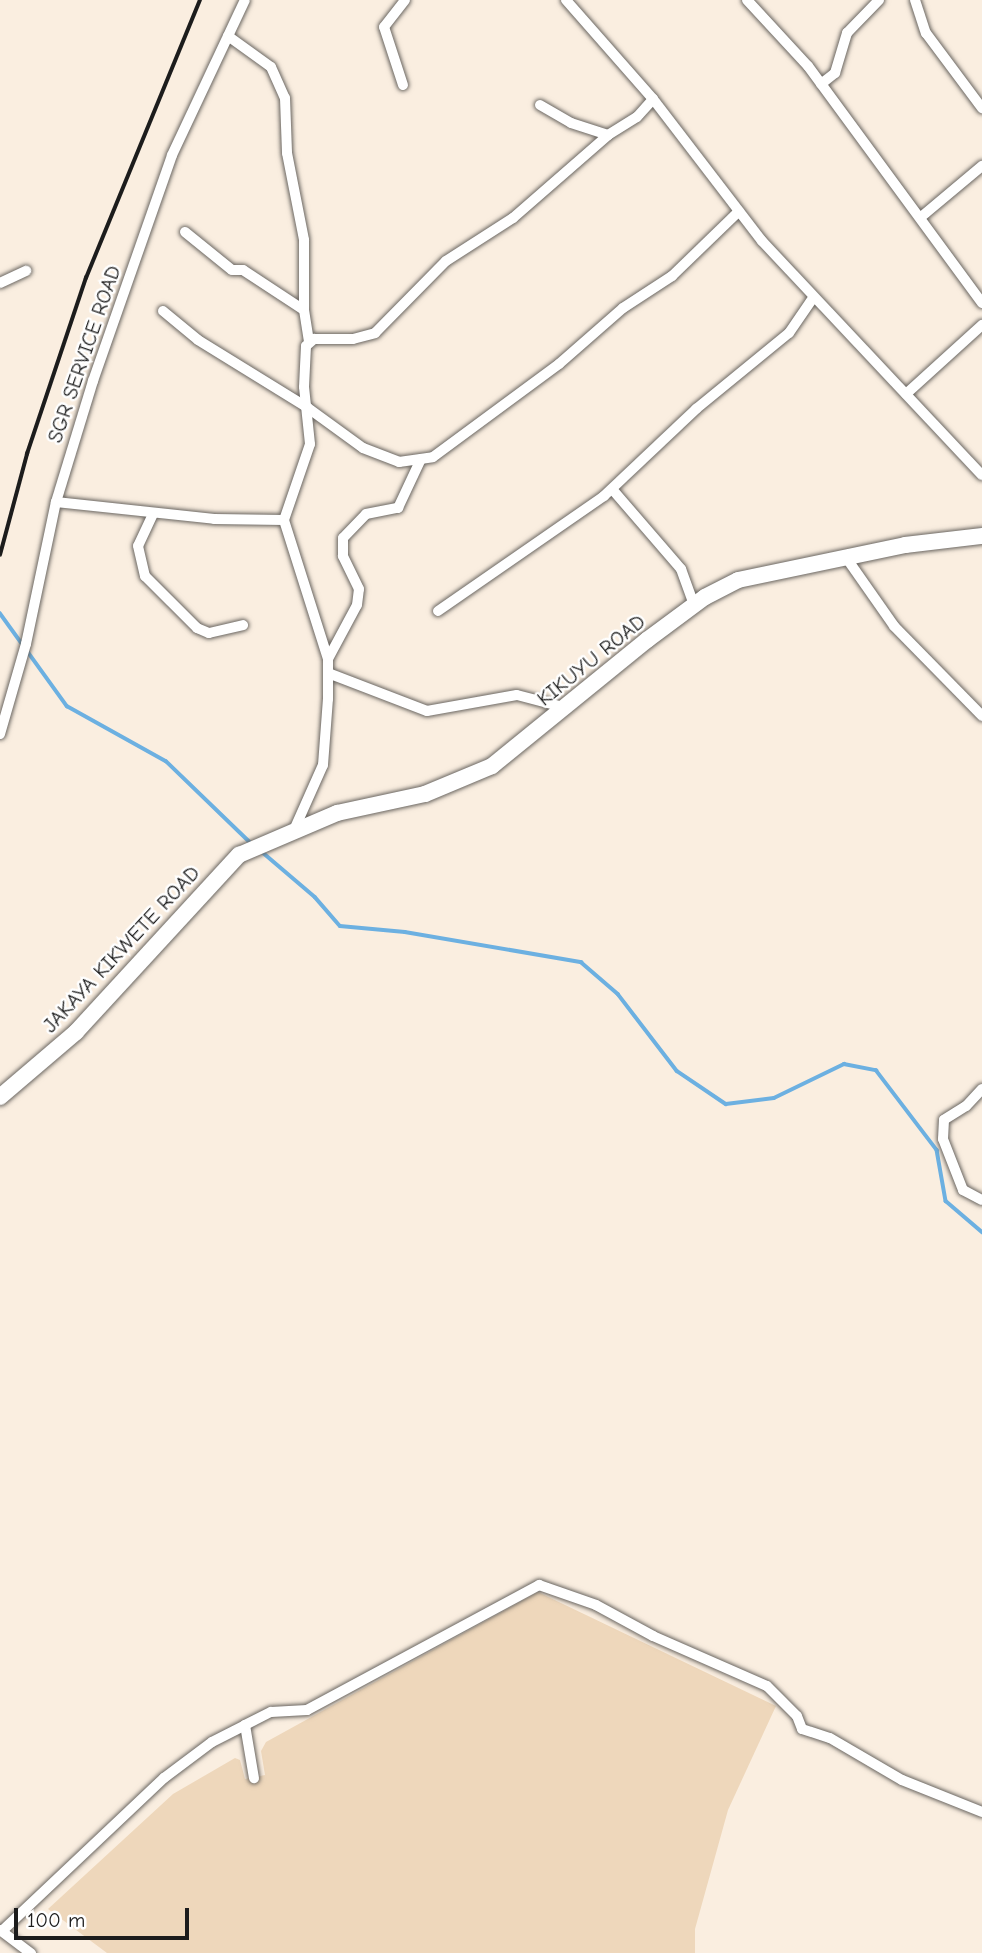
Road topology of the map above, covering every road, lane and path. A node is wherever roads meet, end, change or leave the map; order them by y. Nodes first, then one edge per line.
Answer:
1 (245, 0) edge
2 (405, 0) edge
3 (567, 0) edge
4 (747, 0) edge
5 (879, 0) edge
6 (915, 0) edge
7 (228, 36) junction
8 (821, 84) junction
9 (403, 85) dead end
10 (653, 99) junction
11 (540, 105) dead end
12 (982, 108) edge
13 (608, 135) junction
14 (982, 166) edge
15 (739, 211) junction
16 (921, 217) junction
17 (185, 232) dead end
18 (26, 271) dead end
19 (0, 283) edge
20 (813, 298) junction
21 (982, 303) edge
22 (304, 310) junction
23 (163, 311) dead end
24 (982, 325) edge
25 (309, 341) junction
26 (906, 394) junction
27 (308, 408) junction
28 (421, 458) junction
29 (982, 475) edge
30 (612, 489) junction
31 (56, 502) junction
32 (153, 514) junction
33 (284, 520) junction
34 (982, 536) edge
35 (845, 556) junction
36 (694, 605) junction
37 (438, 611) dead end
38 (243, 625) dead end
39 (328, 659) junction
40 (328, 673) junction
41 (567, 708) junction
42 (982, 716) edge
43 (0, 734) edge
44 (293, 830) junction
45 (239, 855) joint
46 (982, 1088) edge
47 (0, 1097) edge
48 (982, 1200) edge
49 (245, 1725) junction
50 (254, 1778) dead end
51 (982, 1812) edge
52 (1, 1931) edge
53 (31, 1953) edge

1 - 7 street, SGR SERVICE ROAD
2 - 9 street
3 - 10 street
4 - 8 street
5 - 8 street
6 - 12 street
7 - 22 street
7 - 31 street, SGR SERVICE ROAD
8 - 16 street
10 - 13 street
10 - 15 street
11 - 13 street
13 - 25 street
14 - 16 street
15 - 20 street
15 - 28 street
16 - 21 street
17 - 22 street
18 - 19 street
20 - 26 street
20 - 30 street
22 - 25 street
23 - 27 street
24 - 26 street
25 - 27 street
26 - 29 street
27 - 28 street
27 - 33 street
28 - 39 street
30 - 36 street
30 - 37 street
31 - 32 street
31 - 43 street, SGR SERVICE ROAD
32 - 33 street
32 - 38 street
33 - 39 street
34 - 35 main road, KIKUYU ROAD
35 - 36 main road, KIKUYU ROAD
35 - 42 street
36 - 41 main road, KIKUYU ROAD
39 - 40 street
40 - 41 street
40 - 44 street
41 - 44 main road, KIKUYU ROAD
44 - 45 main road, KIKUYU ROAD
45 - 47 main road, JAKAYA KIKWETE ROAD
46 - 48 street
49 - 50 street
49 - 51 street
49 - 52 street
52 - 53 street

